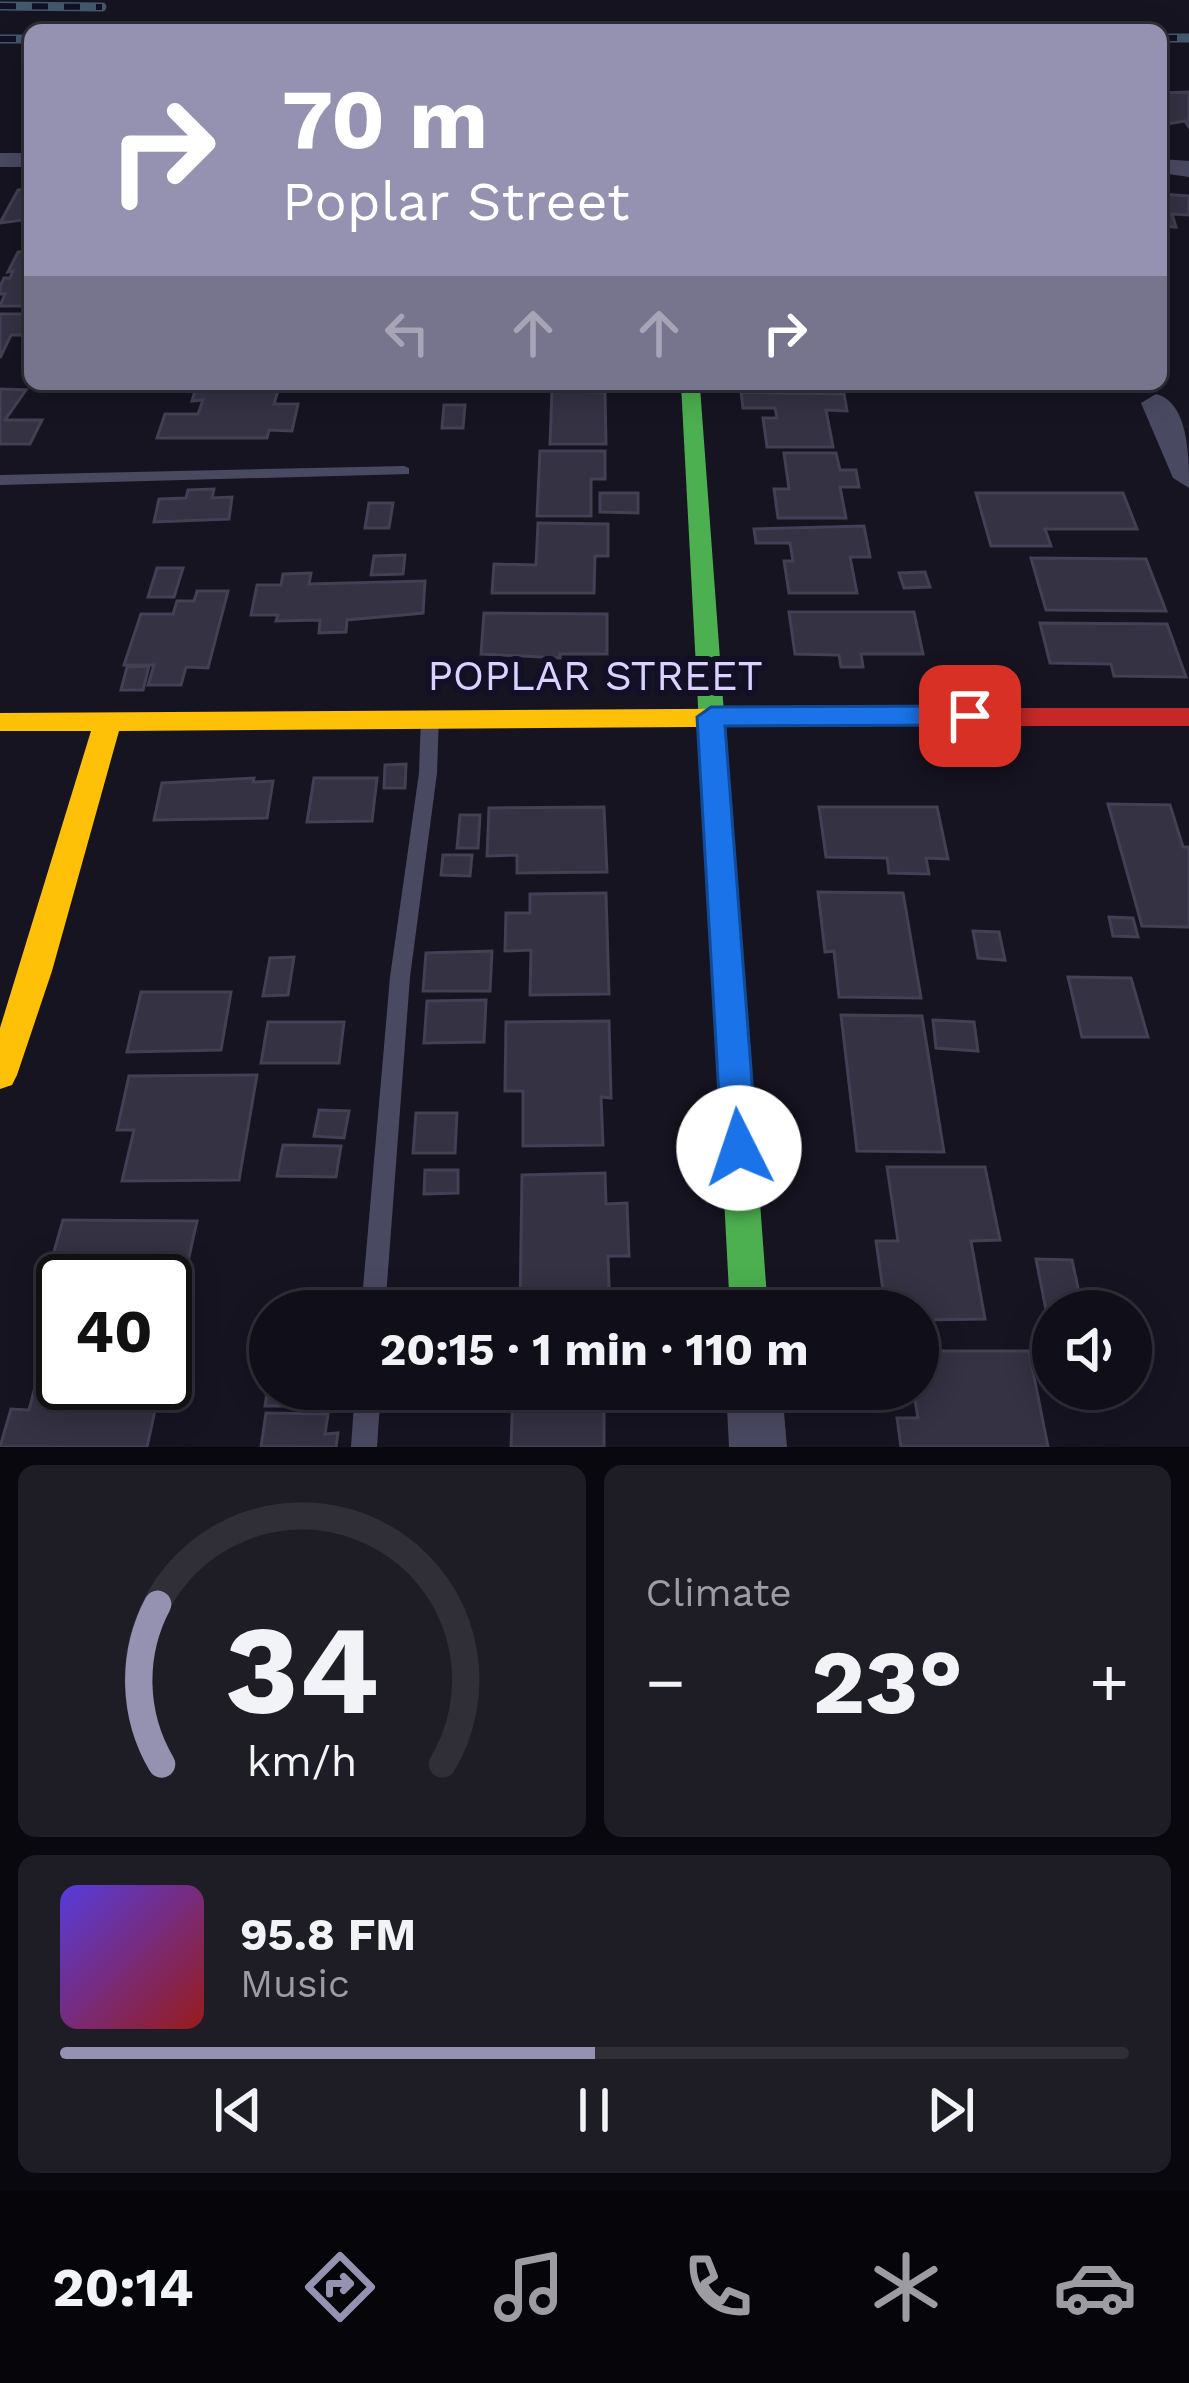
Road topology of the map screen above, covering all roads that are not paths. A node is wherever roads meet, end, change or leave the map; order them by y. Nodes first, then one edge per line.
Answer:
1 (688, 390) edge
2 (1156, 403) dead end
3 (404, 471) dead end
4 (1189, 478) edge
5 (0, 480) edge
6 (430, 716) junction
7 (711, 717) junction
8 (1189, 717) edge
9 (108, 720) junction
10 (0, 722) edge
11 (0, 1075) edge
12 (375, 1290) edge
13 (748, 1290) edge
14 (367, 1410) edge
15 (755, 1410) edge
16 (364, 1447) edge
17 (758, 1447) edge

1 - 7 street
2 - 4 street
3 - 5 lane
6 - 7 street, POPLAR STREET
6 - 9 street, POPLAR STREET
6 - 12 lane
7 - 8 street, POPLAR STREET
7 - 13 street
9 - 10 street, POPLAR STREET
9 - 11 street
14 - 16 lane
15 - 17 street

